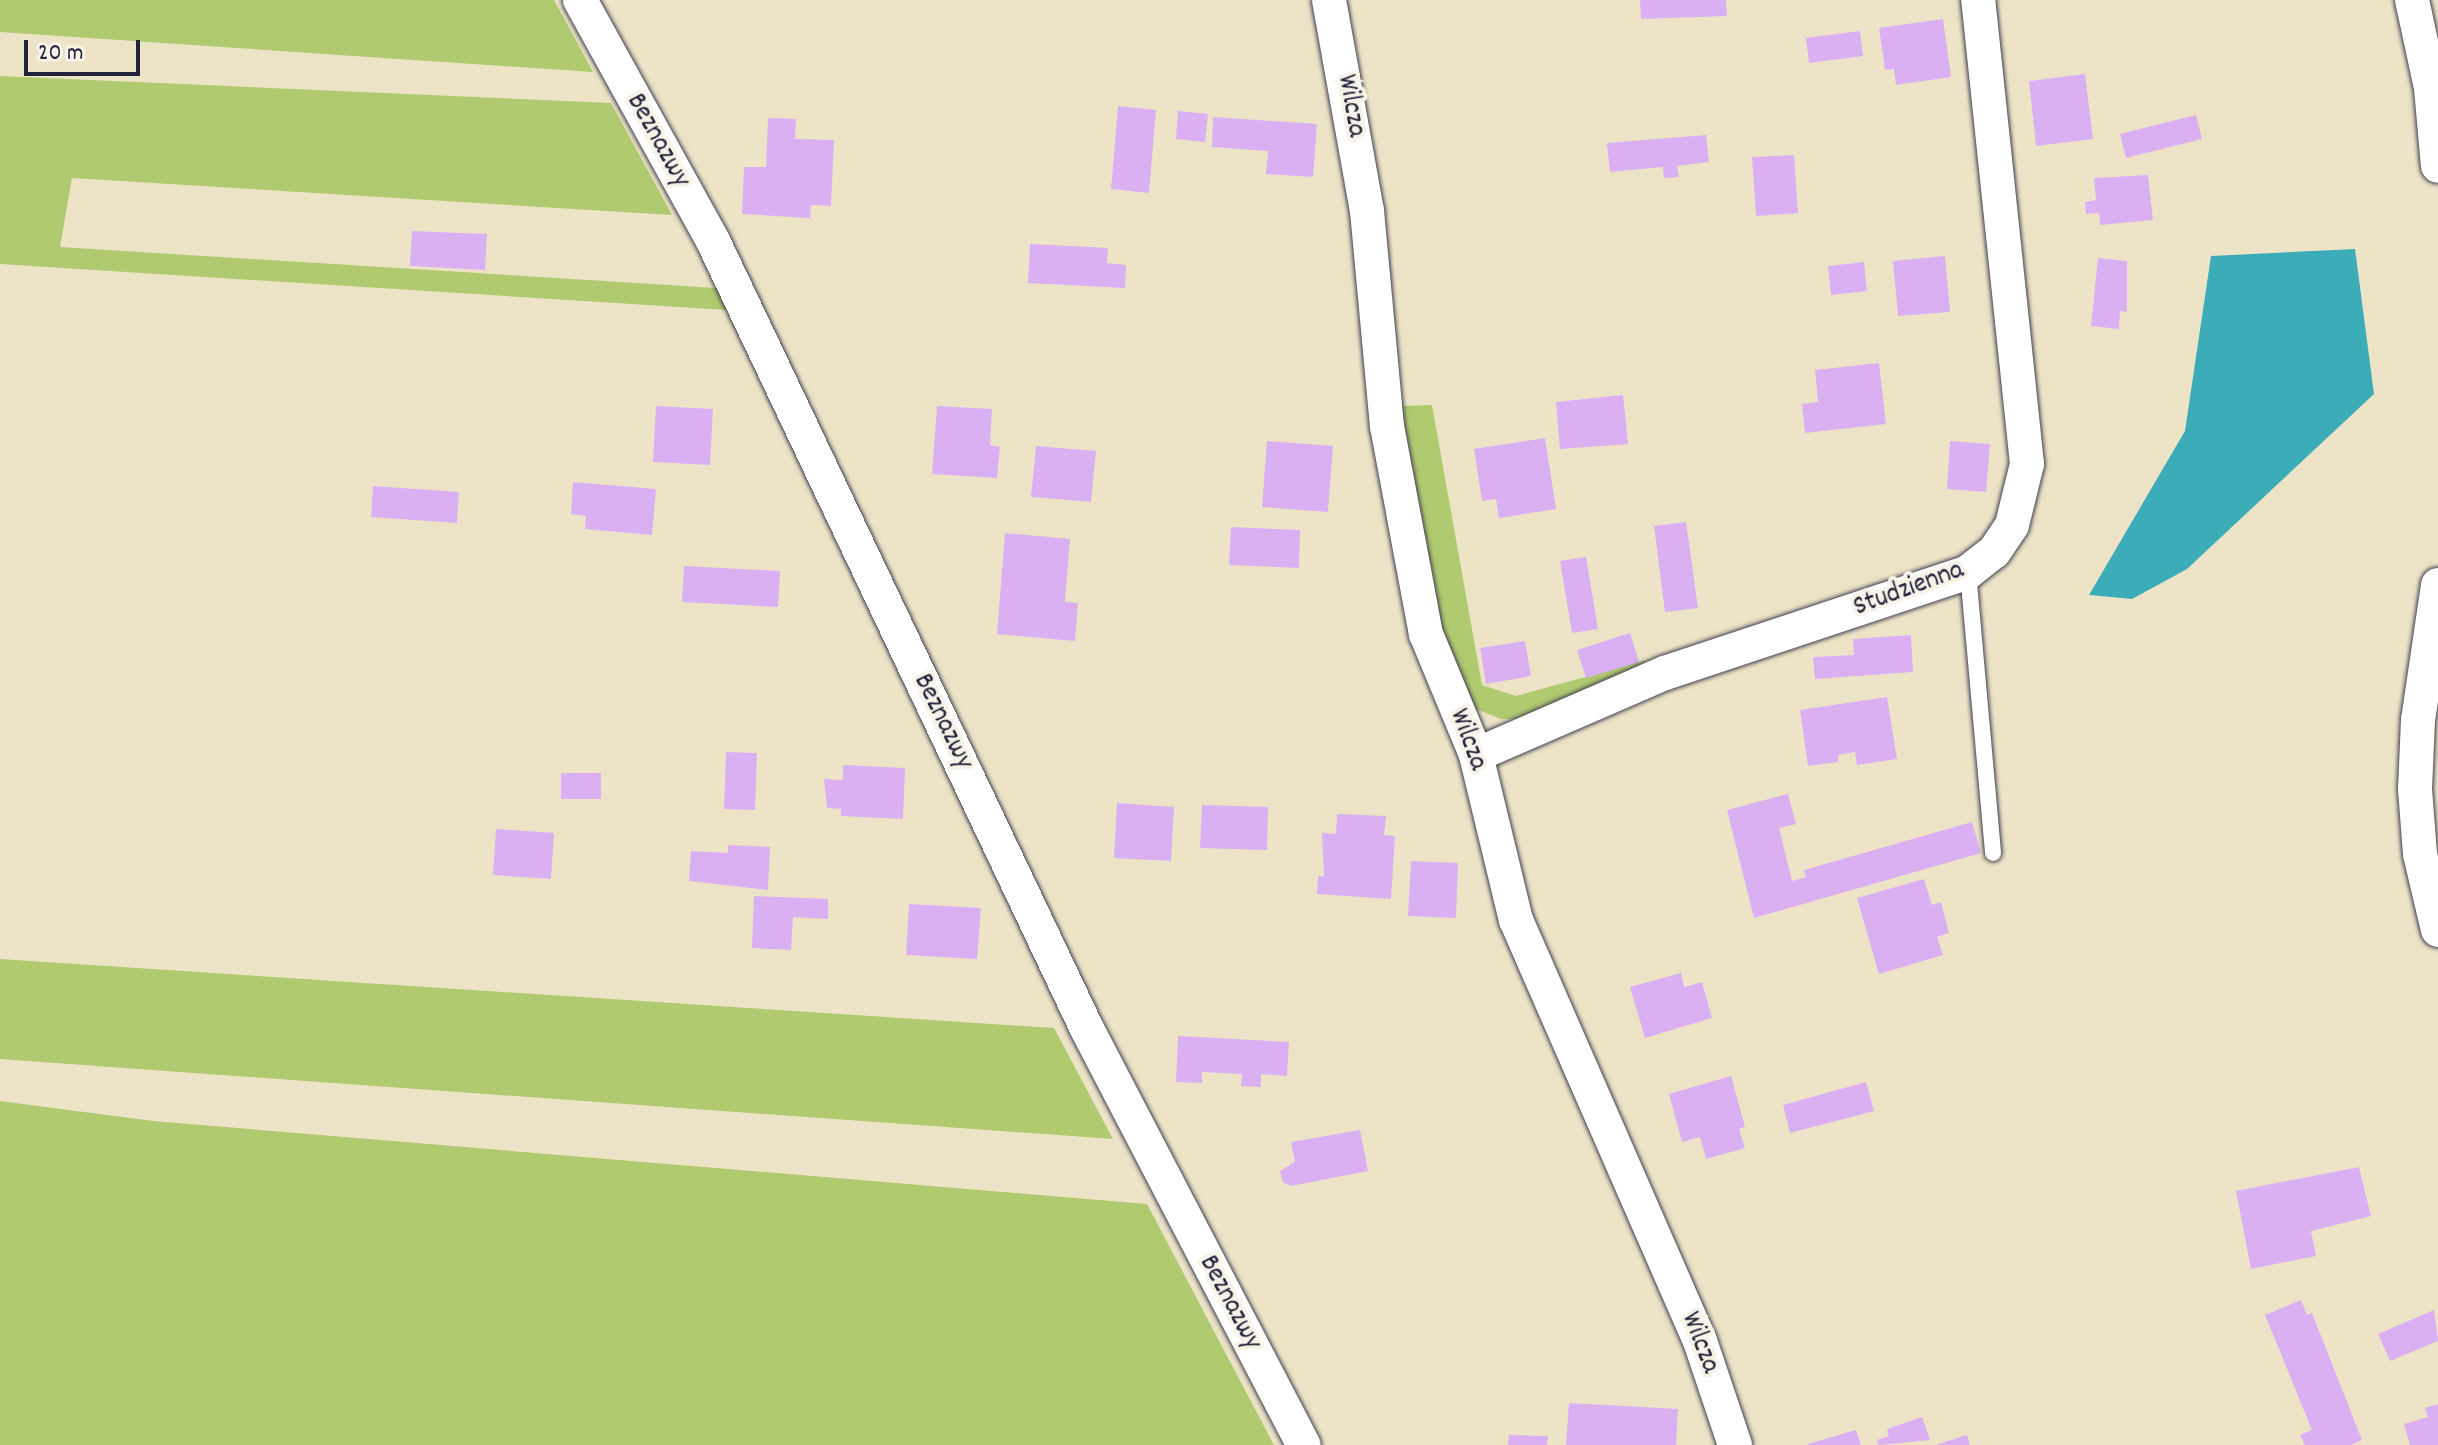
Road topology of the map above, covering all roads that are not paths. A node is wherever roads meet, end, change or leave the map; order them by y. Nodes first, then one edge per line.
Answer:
1 (580, 0) edge
2 (1329, 0) edge
3 (1978, 0) edge
4 (2412, 0) edge
5 (2438, 166) edge
6 (1968, 572) junction
7 (2438, 585) edge
8 (1476, 755) junction
9 (1993, 853) dead end
10 (2438, 930) edge
11 (1304, 1445) edge
12 (1735, 1445) edge

1 - 11 street, Beznazwy
2 - 8 street, Wilcza
3 - 6 street, Studzienna
4 - 5 street
6 - 8 street, Studzienna
6 - 9 lane
7 - 10 street
8 - 12 street, Wilcza

